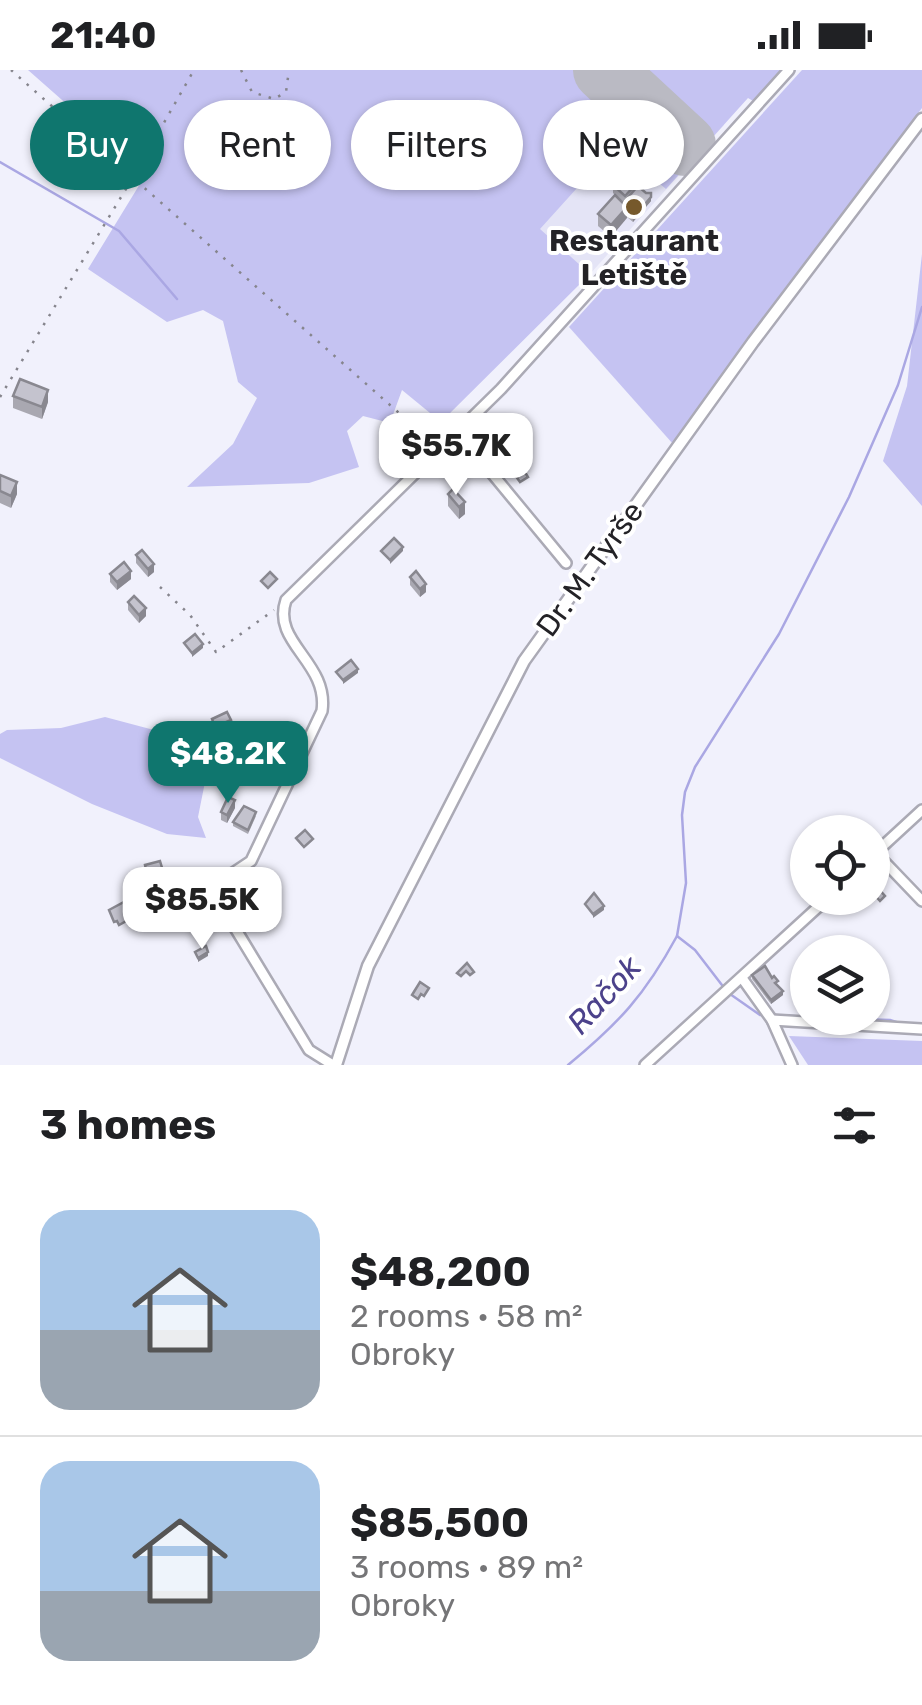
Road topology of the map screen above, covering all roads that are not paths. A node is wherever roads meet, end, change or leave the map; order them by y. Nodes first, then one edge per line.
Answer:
1 (789, 70) edge
2 (922, 119) edge
3 (457, 431) junction
4 (566, 564) dead end
5 (922, 810) edge
6 (890, 839) edge
7 (890, 870) edge
8 (922, 901) edge
9 (810, 915) edge
10 (742, 978) junction
11 (772, 1020) junction
12 (922, 1029) edge
13 (335, 1065) edge
14 (644, 1065) edge
15 (792, 1065) edge

1 - 3 street
2 - 13 street, Dr. M. Tyrše
3 - 4 street
3 - 13 street
5 - 6 street
7 - 8 street
9 - 10 street
10 - 11 street
10 - 14 street
11 - 12 street
11 - 15 street

